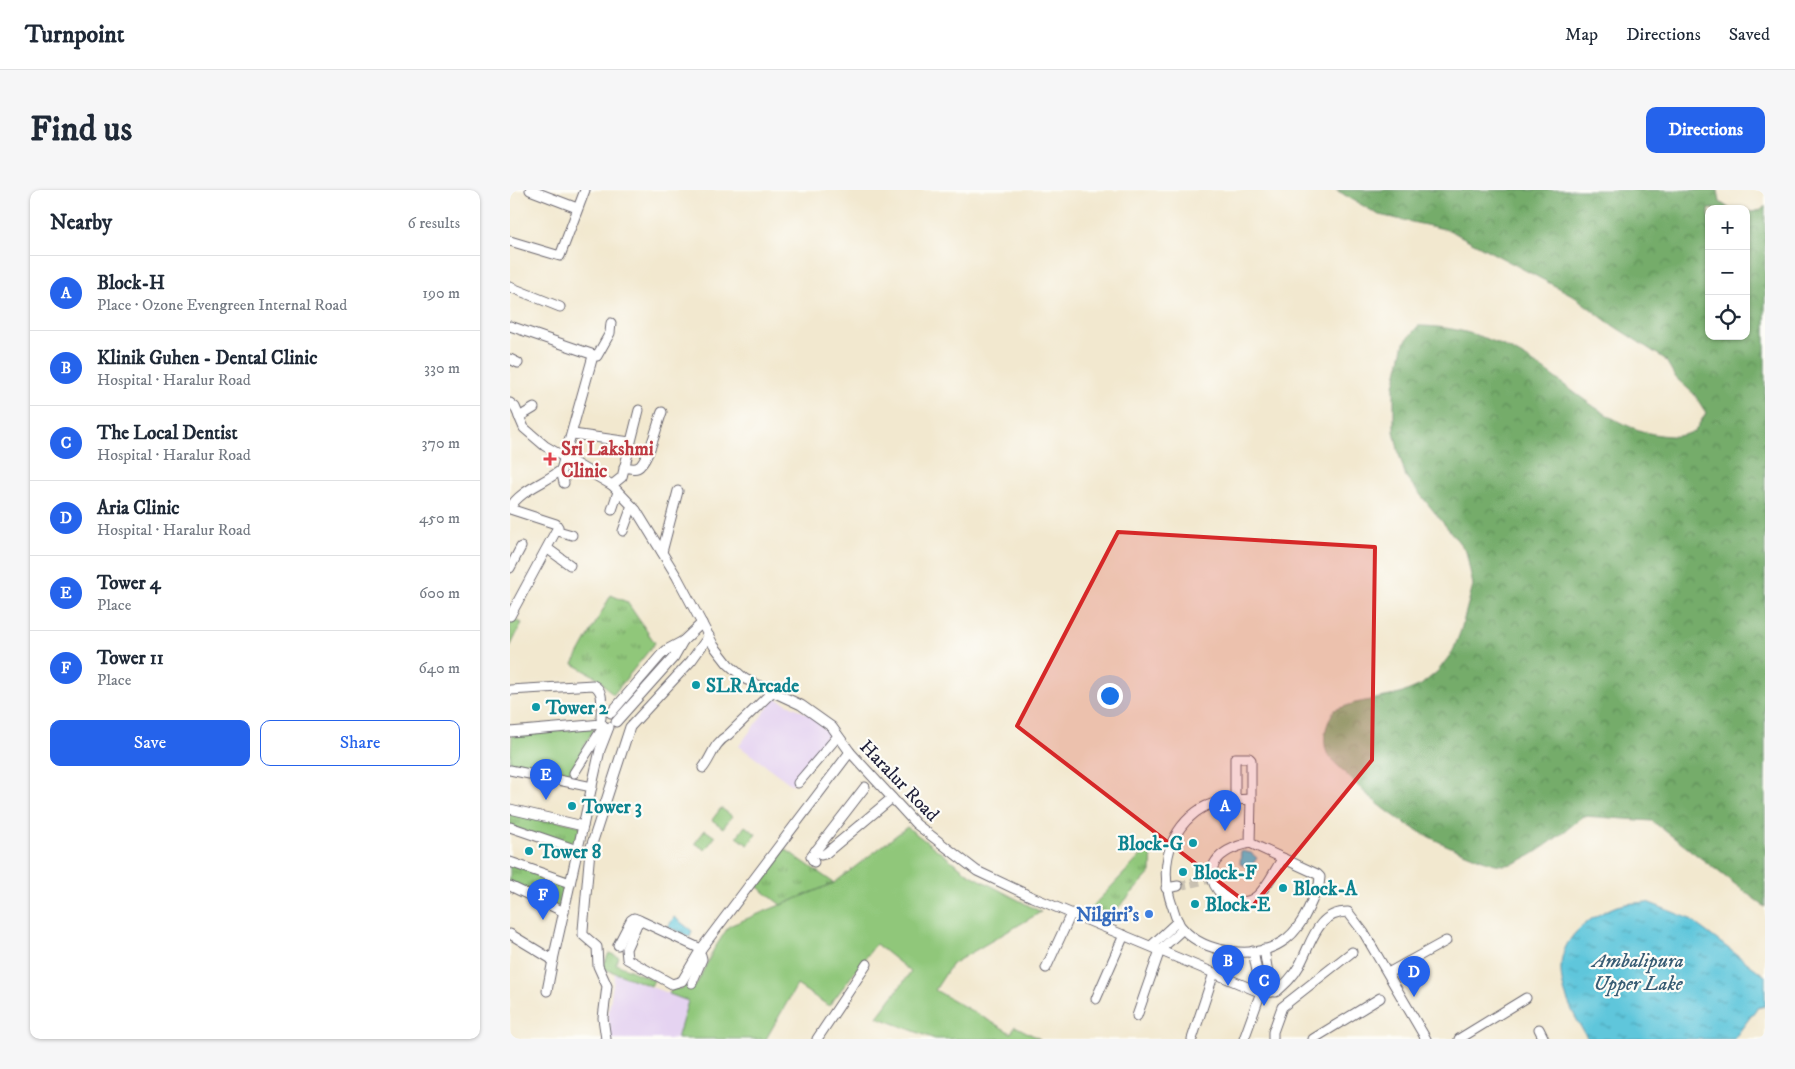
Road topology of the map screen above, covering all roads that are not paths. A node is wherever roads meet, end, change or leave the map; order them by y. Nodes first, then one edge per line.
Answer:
1 (530, 190) edge
2 (585, 190) edge
3 (577, 208) junction
4 (510, 241) edge
5 (510, 287) edge
6 (560, 307) dead end
7 (611, 323) dead end
8 (510, 326) edge
9 (593, 356) junction
10 (512, 407) edge
11 (534, 408) dead end
12 (639, 410) dead end
13 (662, 412) dead end
14 (519, 417) junction
15 (573, 434) junction
16 (630, 442) junction
17 (566, 460) junction
18 (624, 467) junction
19 (561, 470) junction
20 (564, 483) dead end
21 (615, 489) junction
22 (678, 490) dead end
23 (632, 506) junction
24 (510, 508) edge
25 (612, 510) dead end
26 (558, 531) junction
27 (624, 531) dead end
28 (572, 535) dead end
29 (522, 546) dead end
30 (548, 549) junction
31 (662, 552) junction
32 (570, 565) dead end
33 (510, 568) edge
34 (510, 616) edge
35 (702, 623) junction
36 (709, 636) junction
37 (683, 641) junction
38 (510, 690) edge
39 (772, 692) junction
40 (606, 723) junction
41 (510, 732) edge
42 (838, 736) junction
43 (850, 752) junction
44 (703, 768) dead end
45 (510, 770) edge
46 (574, 773) dead end
47 (798, 783) dead end
48 (865, 787) dead end
49 (592, 788) junction
50 (892, 798) junction
51 (1251, 799) junction
52 (1235, 800) junction
53 (510, 809) edge
54 (583, 826) junction
55 (510, 827) edge
56 (1250, 843) junction
57 (577, 850) junction
58 (815, 851) junction
59 (1283, 858) junction
60 (510, 862) edge
61 (814, 862) dead end
62 (570, 883) junction
63 (510, 886) edge
64 (1178, 886) tunnel mouth
65 (1166, 888) junction
66 (564, 912) junction
67 (1071, 914) junction
68 (639, 920) junction
69 (1180, 925) junction
70 (510, 934) edge
71 (1124, 935) junction
72 (1446, 941) dead end
73 (618, 945) dead end
74 (1151, 946) junction
75 (1264, 949) junction
76 (1160, 950) junction
77 (701, 951) junction
78 (1253, 951) junction
79 (1352, 952) dead end
80 (553, 960) junction
81 (867, 964) dead end
82 (1046, 968) dead end
83 (1214, 972) junction
84 (1388, 973) junction
85 (692, 983) dead end
86 (547, 991) dead end
87 (1261, 992) junction
88 (1271, 992) junction
89 (1096, 998) dead end
90 (1380, 998) dead end
91 (1526, 998) dead end
92 (1137, 1016) dead end
93 (1538, 1030) dead end
94 (606, 1039) edge
95 (817, 1039) edge
96 (1192, 1039) edge
97 (1244, 1039) edge
98 (1273, 1039) edge
99 (1312, 1039) edge
100 (1426, 1039) edge
101 (1459, 1039) edge
102 (1544, 1039) edge

1 - 3 street
2 - 3 street
3 - 4 street
5 - 6 street
7 - 9 street
8 - 9 street
9 - 15 street
10 - 14 street, Haralur Road
11 - 14 street
12 - 16 street
13 - 18 street
14 - 17 street, Haralur Road
15 - 16 street
15 - 17 street
16 - 18 street
17 - 19 street
17 - 21 street, Haralur Road
18 - 21 street
19 - 20 street
19 - 24 street
21 - 23 street, Haralur Road
21 - 25 street
22 - 31 street
23 - 27 street
23 - 31 street, Haralur Road
24 - 26 street
26 - 28 street
26 - 30 street
29 - 33 street
30 - 32 street
30 - 34 street
31 - 35 street, Haralur Road
35 - 36 street, Haralur Road
35 - 37 street
36 - 39 street, Haralur Road
36 - 94 street
37 - 40 street
37 - 40 street
38 - 40 street
39 - 42 street, Haralur Road
39 - 44 street
40 - 41 street
40 - 46 street
40 - 49 street
42 - 43 street, Haralur Road
42 - 47 street
43 - 50 street, Haralur Road
43 - 77 street
45 - 49 street
48 - 58 street
49 - 54 street
50 - 58 street
50 - 67 street, Haralur Road
51 - 52 street
51 - 52 street
51 - 56 street
52 - 65 street
53 - 54 street
54 - 57 street
55 - 57 street
56 - 59 street
56 - 59 street
57 - 62 street
58 - 61 street
59 - 75 street
60 - 62 street
62 - 66 street
63 - 66 street
64 - 65 street
65 - 69 street
66 - 80 street
67 - 71 street, Haralur Road
67 - 82 street
68 - 73 street
68 - 77 street
68 - 77 street
69 - 74 street
69 - 76 street
69 - 78 street
70 - 80 street
71 - 74 street, Haralur Road
71 - 89 street
72 - 84 street
74 - 76 street, Haralur Road
75 - 78 street
75 - 88 street
76 - 83 street, Haralur Road
76 - 92 street
77 - 85 street
78 - 87 street
79 - 98 street
80 - 86 street
81 - 95 street
83 - 87 street, Haralur Road
83 - 96 street
84 - 88 street
84 - 100 street
87 - 88 street, Haralur Road
87 - 97 street
90 - 99 street
91 - 101 street
93 - 102 street

